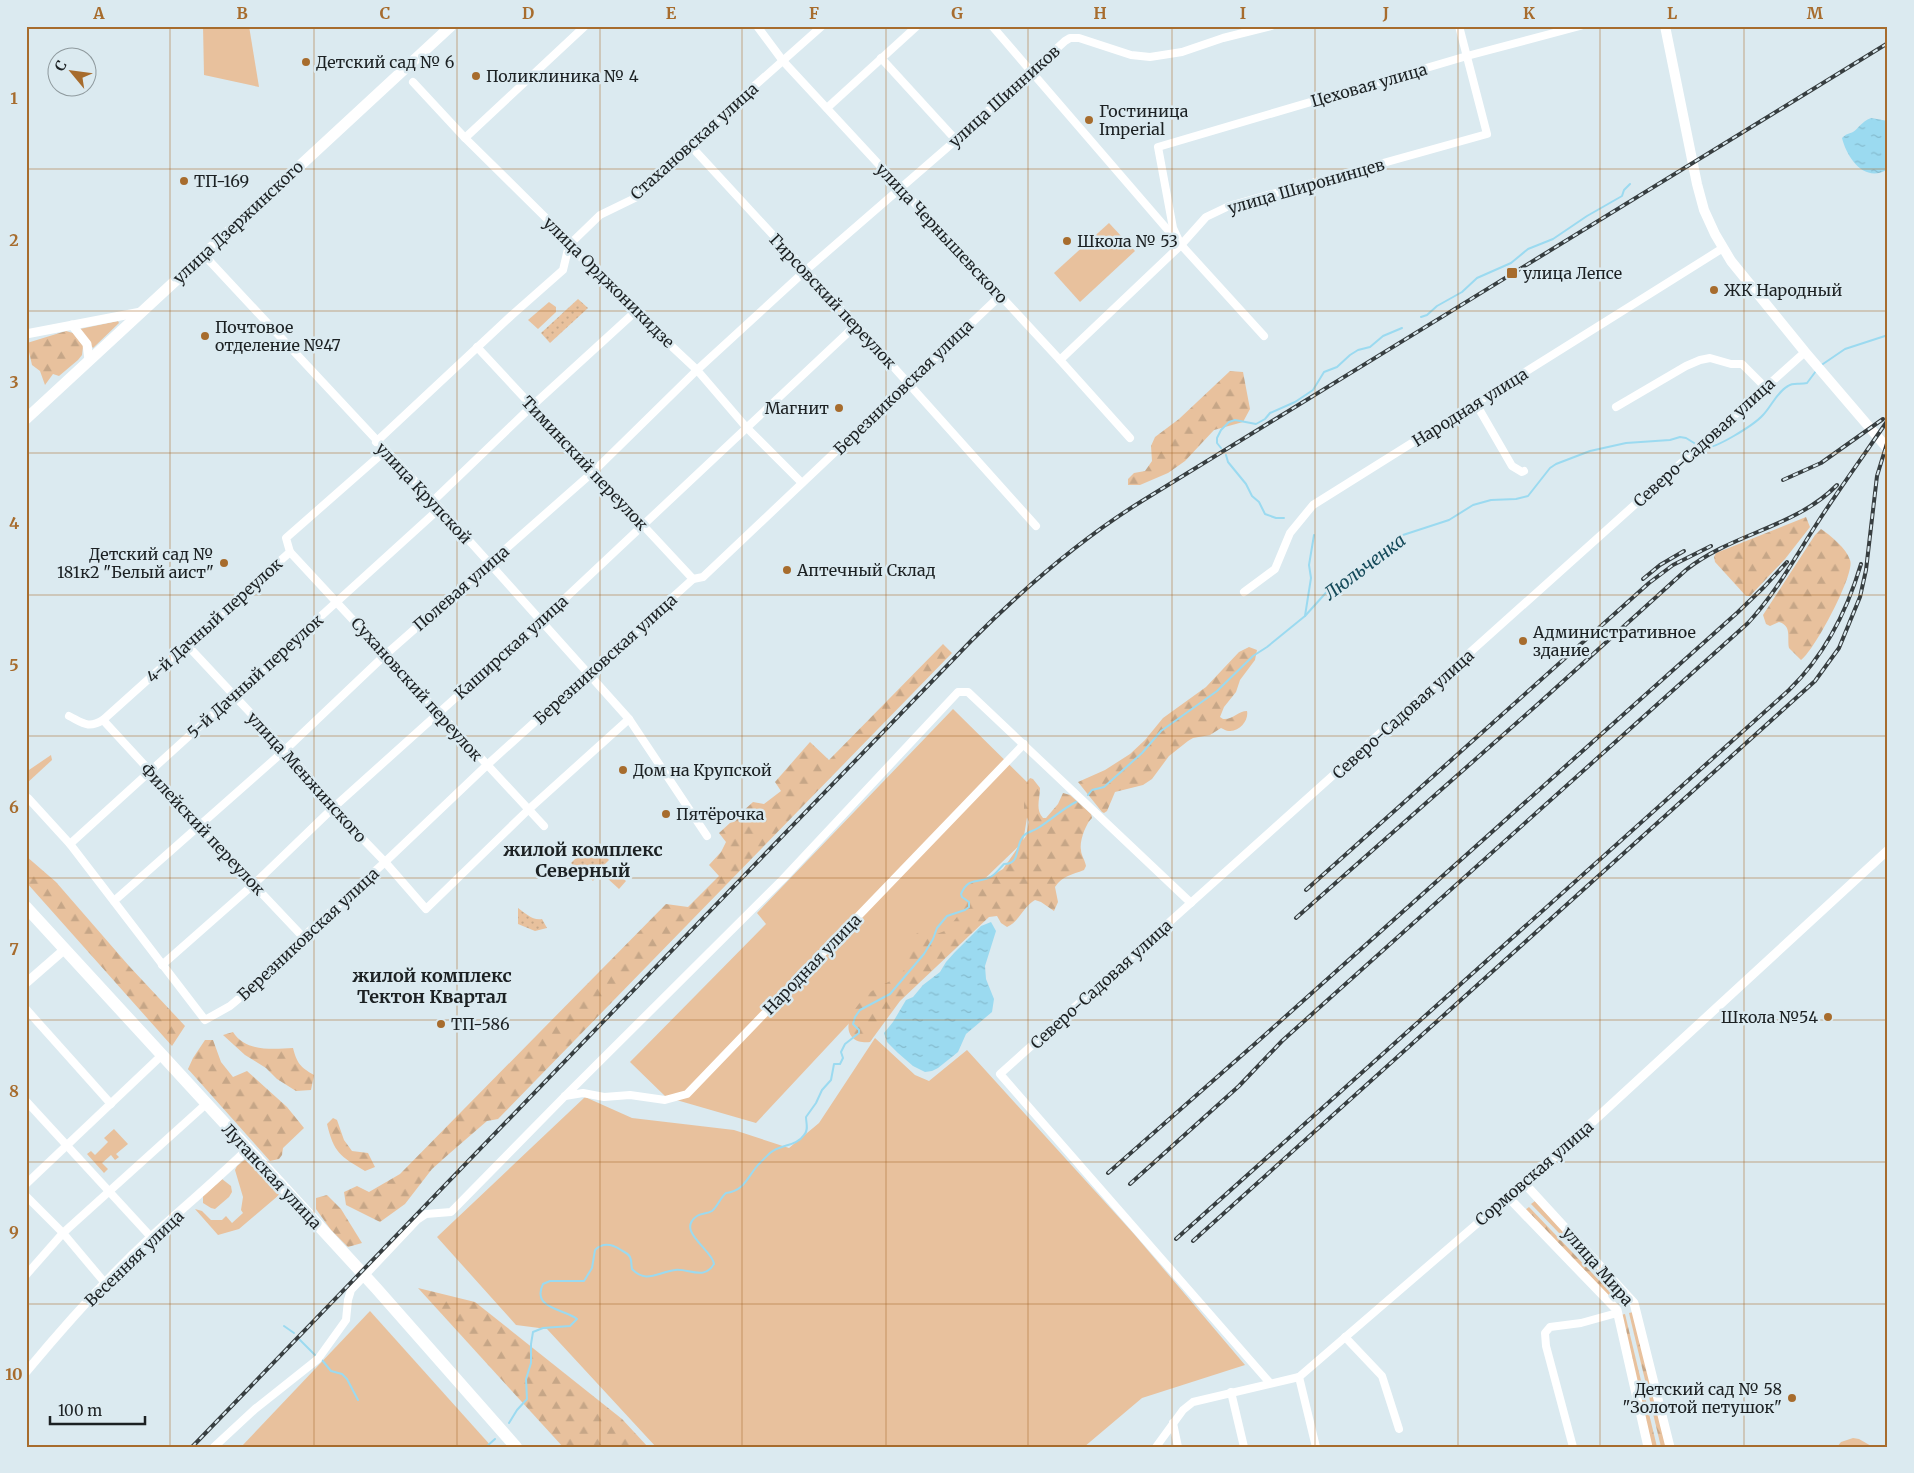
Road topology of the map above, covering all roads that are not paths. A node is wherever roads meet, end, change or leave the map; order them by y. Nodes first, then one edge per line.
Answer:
1 (451, 26) edge
2 (585, 26) edge
3 (757, 26) edge
4 (822, 26) edge
5 (917, 26) edge
6 (992, 26) edge
7 (1271, 26) edge
8 (1459, 26) edge
9 (1580, 26) edge
10 (1665, 26) edge
11 (1468, 56) junction
12 (881, 58) junction
13 (783, 61) junction
14 (1030, 72) junction
15 (413, 82) dead end
16 (827, 108) junction
17 (465, 138) junction
18 (956, 140) junction
19 (689, 144) junction
20 (900, 187) junction
21 (569, 245) junction
22 (1181, 245) junction
23 (1723, 248) junction
24 (203, 254) junction
25 (805, 272) junction
26 (1001, 295) junction
27 (141, 312) junction
28 (636, 312) junction
29 (72, 325) junction
30 (856, 325) junction
31 (26, 334) edge
32 (1264, 336) dead end
33 (477, 348) junction
34 (1808, 355) junction
35 (89, 360) junction
36 (1060, 360) junction
37 (697, 370) junction
38 (908, 382) junction
39 (1764, 387) junction
40 (1475, 402) junction
41 (532, 406) junction
42 (1616, 407) dead end
43 (26, 419) edge
44 (746, 427) junction
45 (1130, 438) dead end
46 (376, 442) junction
47 (1888, 448) edge
48 (384, 451) junction
49 (1524, 471) dead end
50 (593, 472) junction
51 (802, 483) junction
52 (433, 501) junction
53 (440, 508) junction
54 (642, 526) junction
55 (1036, 526) dead end
56 (290, 552) junction
57 (490, 564) junction
58 (693, 579) junction
59 (1244, 592) dead end
60 (337, 601) junction
61 (541, 621) junction
62 (187, 645) junction
63 (384, 656) junction
64 (588, 674) junction
65 (234, 696) junction
66 (437, 712) junction
67 (69, 716) dead end
68 (629, 719) junction
69 (103, 720) junction
70 (1024, 744) junction
71 (285, 750) junction
72 (487, 766) junction
73 (150, 771) junction
74 (28, 798) dead end
75 (332, 808) junction
76 (528, 810) junction
77 (544, 826) dead end
78 (199, 827) junction
79 (707, 836) dead end
80 (70, 844) junction
81 (1888, 850) edge
82 (385, 862) junction
83 (254, 884) junction
84 (114, 901) junction
85 (1191, 903) junction
86 (26, 908) edge
87 (303, 937) junction
88 (65, 949) junction
89 (162, 965) junction
90 (26, 982) edge
91 (26, 1009) edge
92 (161, 1056) junction
93 (565, 1096) junction
94 (26, 1101) edge
95 (111, 1104) junction
96 (206, 1104) junction
97 (67, 1146) junction
98 (248, 1150) junction
99 (26, 1184) edge
100 (1525, 1184) junction
101 (110, 1192) junction
102 (26, 1196) edge
103 (1508, 1197) junction
104 (63, 1233) junction
105 (151, 1237) junction
106 (26, 1275) edge
107 (105, 1283) junction
108 (1617, 1313) junction
109 (1345, 1337) junction
110 (26, 1372) edge
111 (1299, 1377) junction
112 (1270, 1383) junction
113 (1231, 1392) junction
114 (1174, 1423) junction
115 (1399, 1429) dead end
116 (214, 1447) edge
117 (516, 1447) edge
118 (1156, 1447) edge
119 (1178, 1447) edge
120 (1244, 1447) edge
121 (1316, 1447) edge
122 (1573, 1447) edge
123 (1648, 1447) edge
124 (1670, 1447) edge

1 - 24 main road, улица Дзержинского
2 - 17 street
3 - 13 street, улица Чернышевского
4 - 13 street, Стахановская улица
5 - 12 street
6 - 14 street
7 - 14 street, улица Шинников
8 - 11 street
9 - 11 street, Цеховая улица
10 - 23 main road
11 - 22 street, улица Широнинцев
11 - 22 street, Цеховая улица
12 - 16 street
12 - 18 street
13 - 16 street, улица Чернышевского
13 - 19 street, Стахановская улица
14 - 18 street, улица Шинников
14 - 22 street
15 - 17 street, улица Орджоникидзе
16 - 20 street, улица Чернышевского
17 - 21 street, улица Орджоникидзе
18 - 20 street, улица Шинников
19 - 21 street, Стахановская улица
19 - 25 street, Гирсовский переулок
20 - 25 street, улица Шинников
20 - 26 street, улица Чернышевского
21 - 28 street, улица Орджоникидзе
21 - 33 street
22 - 32 street
22 - 36 street, улица Широнинцев
23 - 34 main road
23 - 40 street, Народная улица
24 - 27 main road, улица Дзержинского
24 - 46 street, улица Крупской
25 - 30 street, Гирсовский переулок
25 - 37 street, Полевая улица
26 - 36 street, улица Чернышевского
26 - 38 street, Березниковская улица
27 - 29 street
27 - 35 main road, улица Дзержинского
28 - 37 street, улица Орджоникидзе
28 - 41 street
29 - 31 street
29 - 35 street
30 - 38 street, Гирсовский переулок
30 - 44 street, Каширская улица
33 - 41 street, Тиминский переулок
33 - 46 street
34 - 39 street, Северо-Садовая улица
34 - 47 main road
35 - 43 main road, улица Дзержинского
36 - 45 street, улица Чернышевского
37 - 44 street, улица Орджоникидзе
37 - 50 street, Полевая улица
38 - 51 street, Березниковская улица
38 - 55 street, Гирсовский переулок
39 - 42 street
39 - 85 street, Северо-Садовая улица
40 - 49 street
40 - 59 street, Народная улица
41 - 50 street, Тиминский переулок
41 - 52 street
44 - 51 street, улица Орджоникидзе
44 - 54 street, Каширская улица
46 - 48 street, улица Крупской
48 - 52 street, улица Крупской
48 - 56 street, 4-й Дачный переулок
50 - 54 street, Тиминский переулок
50 - 57 street, Полевая улица
51 - 58 street, Березниковская улица
52 - 53 street, улица Крупской
53 - 57 street, улица Крупской
53 - 60 street, 5-й Дачный переулок
54 - 58 street, Тиминский переулок
54 - 61 street, Каширская улица
56 - 60 street, Сухановский переулок
56 - 62 street, 4-й Дачный переулок
57 - 61 street, улица Крупской
57 - 63 street, Полевая улица
58 - 64 street, Березниковская улица
60 - 63 street, Сухановский переулок
60 - 65 street, 5-й Дачный переулок
61 - 64 street, улица Крупской
61 - 66 street, Каширская улица
62 - 65 street, улица Менжинского
62 - 69 street, 4-й Дачный переулок
63 - 66 street, Сухановский переулок
63 - 71 street, Полевая улица
64 - 68 street, улица Крупской
64 - 72 street, Березниковская улица
65 - 71 street, улица Менжинского
65 - 73 street, 5-й Дачный переулок
66 - 72 street, Сухановский переулок
66 - 75 street, Каширская улица
67 - 69 street
68 - 76 street
68 - 79 street, улица Крупской
69 - 73 street, Филейский переулок
70 - 85 street
70 - 93 street, Народная улица
70 - 93 street
71 - 75 street, улица Менжинского
71 - 78 street, Полевая улица
72 - 76 street, Сухановский переулок
72 - 82 street, Березниковская улица
73 - 78 street, Филейский переулок
73 - 80 street, 5-й Дачный переулок
74 - 80 street
75 - 82 street, улица Менжинского
75 - 83 street, Каширская улица
76 - 77 street, Сухановский переулок
76 - 82 street, улица Менжинского
78 - 83 street, Филейский переулок
78 - 84 street, Полевая улица
80 - 84 street
81 - 100 street, Сормовская улица
82 - 87 street, Березниковская улица
83 - 87 street, Филейский переулок
83 - 89 street, Каширская улица
84 - 89 street
85 - 112 street, Северо-Садовая улица
86 - 88 highway, Луганская улица
87 - 89 street, Березниковская улица
88 - 90 street
88 - 92 highway, Луганская улица
91 - 95 street
92 - 95 street
92 - 96 highway, Луганская улица
93 - 116 street
94 - 97 street
95 - 97 street
96 - 98 highway, Луганская улица
96 - 101 street
97 - 99 street
97 - 101 street
98 - 105 street, Весенняя улица
98 - 117 highway, Луганская улица
100 - 103 street, Сормовская улица
100 - 124 street, улица Мира
101 - 104 street
101 - 105 street
102 - 104 street
103 - 108 street, улица Мира
103 - 109 street, Сормовская улица
104 - 106 street
104 - 107 street
105 - 107 street, Весенняя улица
107 - 110 street, Весенняя улица
108 - 122 street
108 - 123 street, улица Мира
109 - 111 street, Сормовская улица
109 - 115 street
111 - 112 street, Сормовская улица
111 - 121 street
112 - 113 street, Сормовская улица
113 - 114 street, Сормовская улица
113 - 120 street
114 - 118 street, Сормовская улица
114 - 119 street

